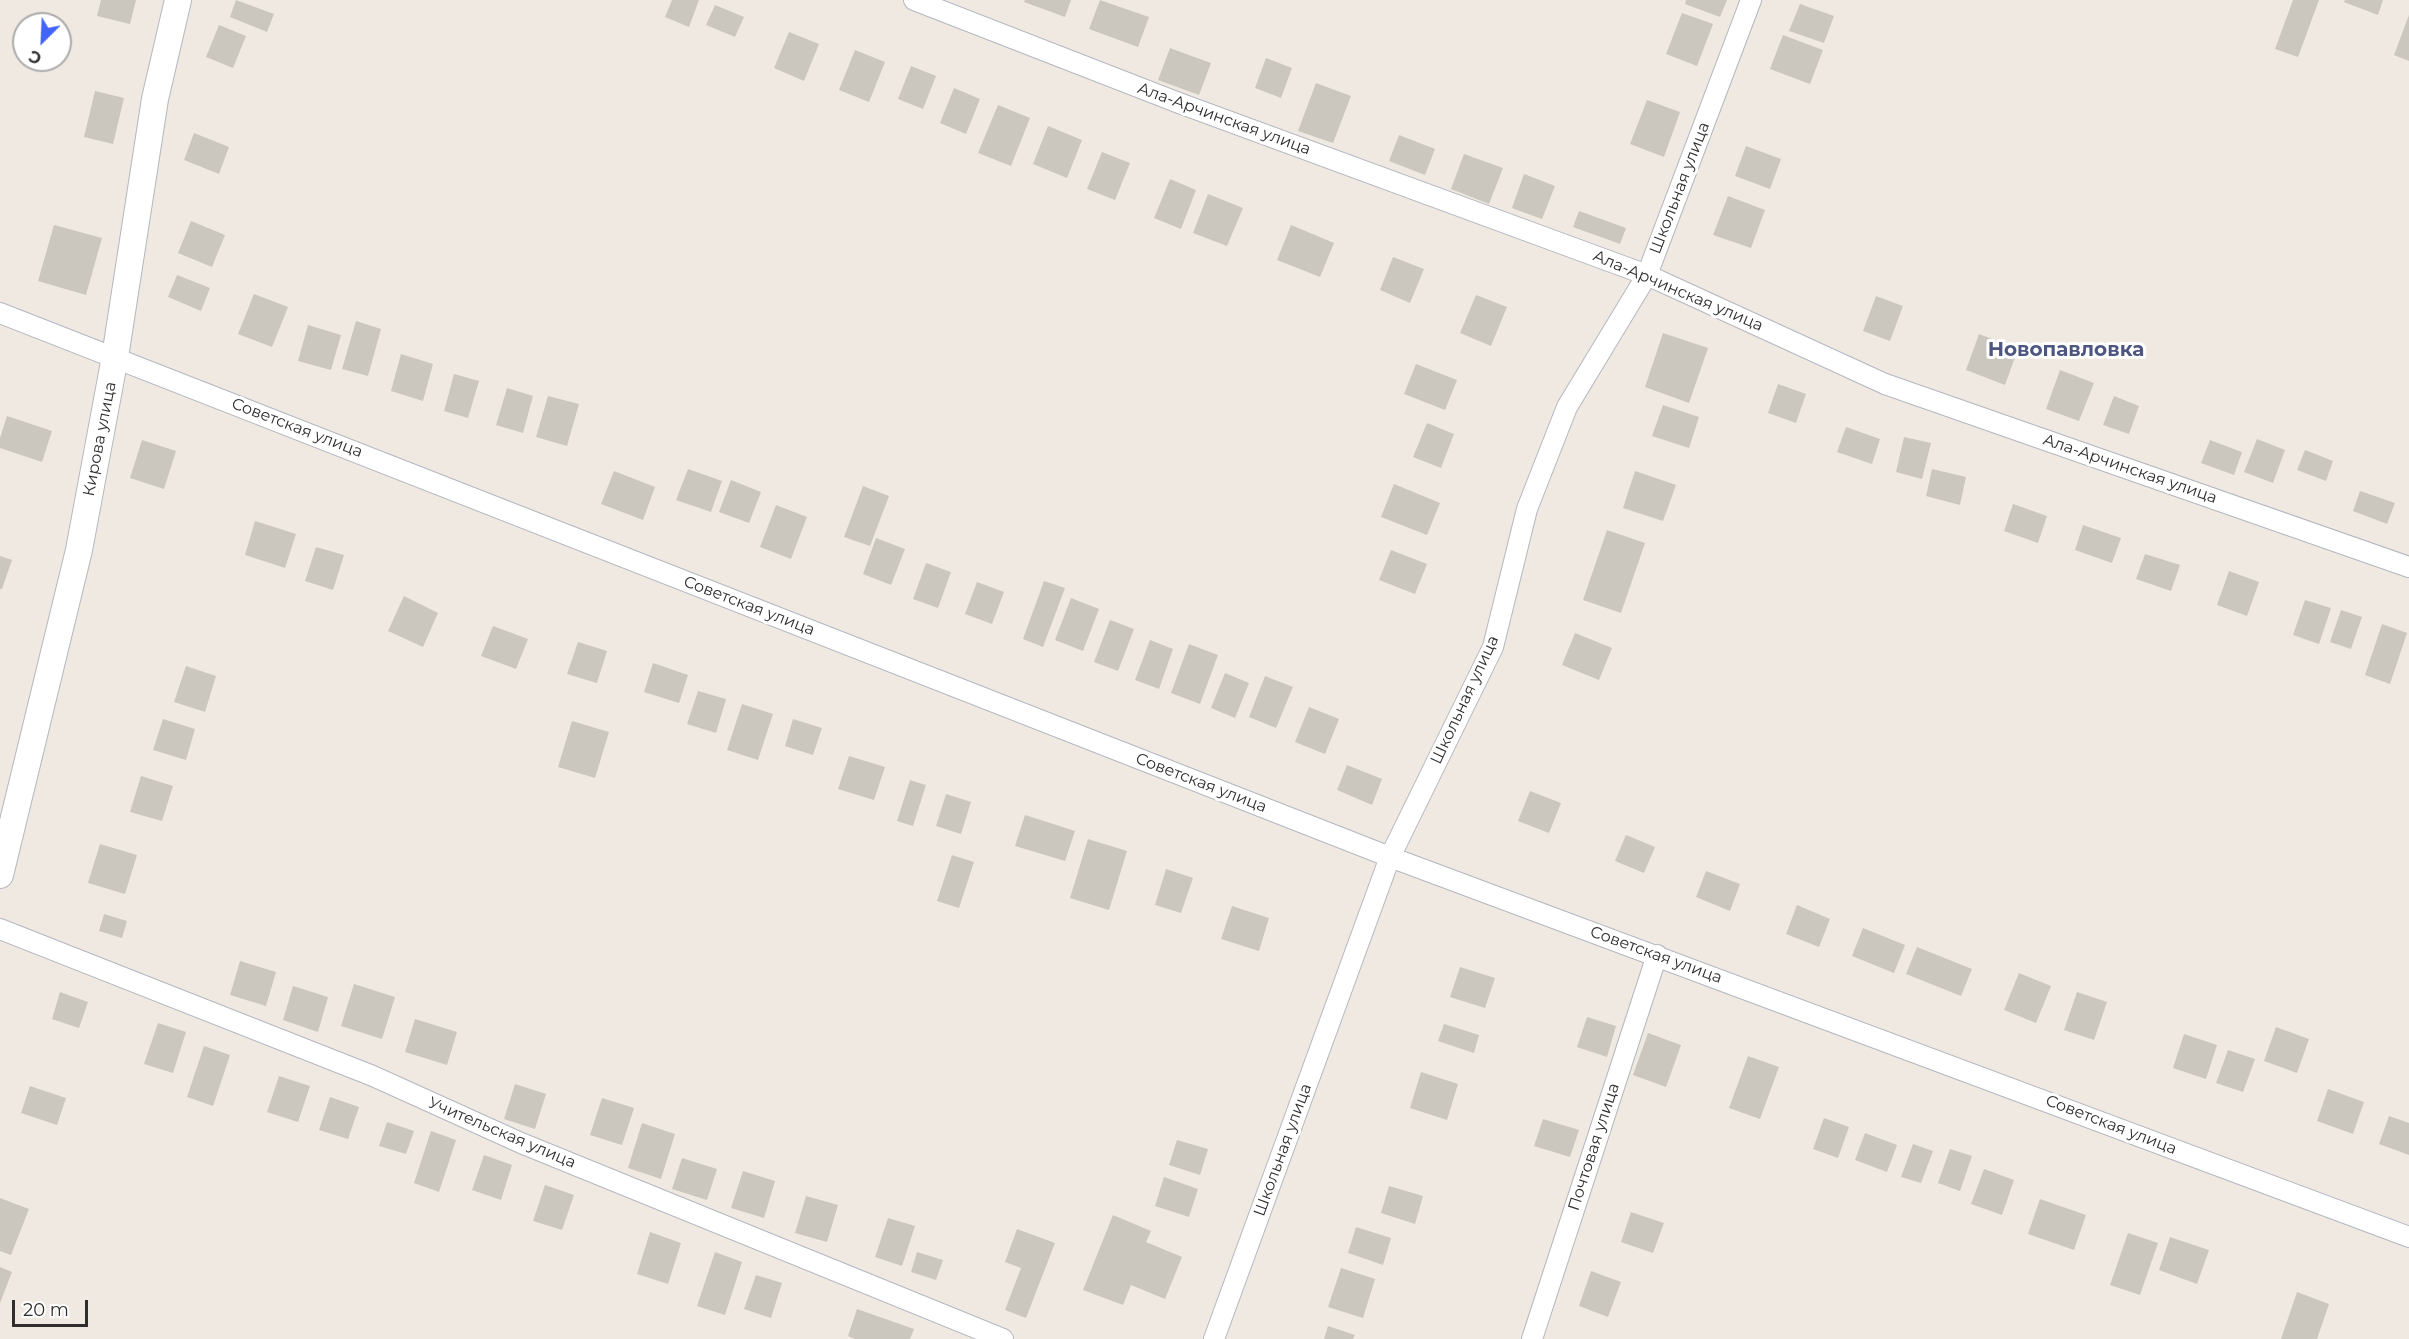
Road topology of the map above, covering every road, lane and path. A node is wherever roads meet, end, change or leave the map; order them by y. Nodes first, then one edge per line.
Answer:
1 (178, 0) edge
2 (914, 0) edge
3 (1751, 0) edge
4 (1647, 275) junction
5 (0, 313) edge
6 (115, 357) junction
7 (2409, 567) edge
8 (1390, 858) junction
9 (0, 875) edge
10 (0, 929) edge
11 (1657, 955) junction
12 (2409, 1237) edge
13 (1003, 1339) edge
14 (1214, 1339) edge
15 (1532, 1339) edge

1 - 6 street, Кирова улица
2 - 4 street, Ала-Арчинская улица
3 - 4 street, Школьная улица
4 - 7 street, Ала-Арчинская улица
4 - 8 street, Школьная улица
5 - 6 street, Советская улица
6 - 8 street, Советская улица
6 - 9 street, Кирова улица
8 - 11 street, Советская улица
8 - 14 street, Школьная улица
10 - 13 street, Учительская улица
11 - 12 street, Советская улица
11 - 15 street, Почтовая улица

